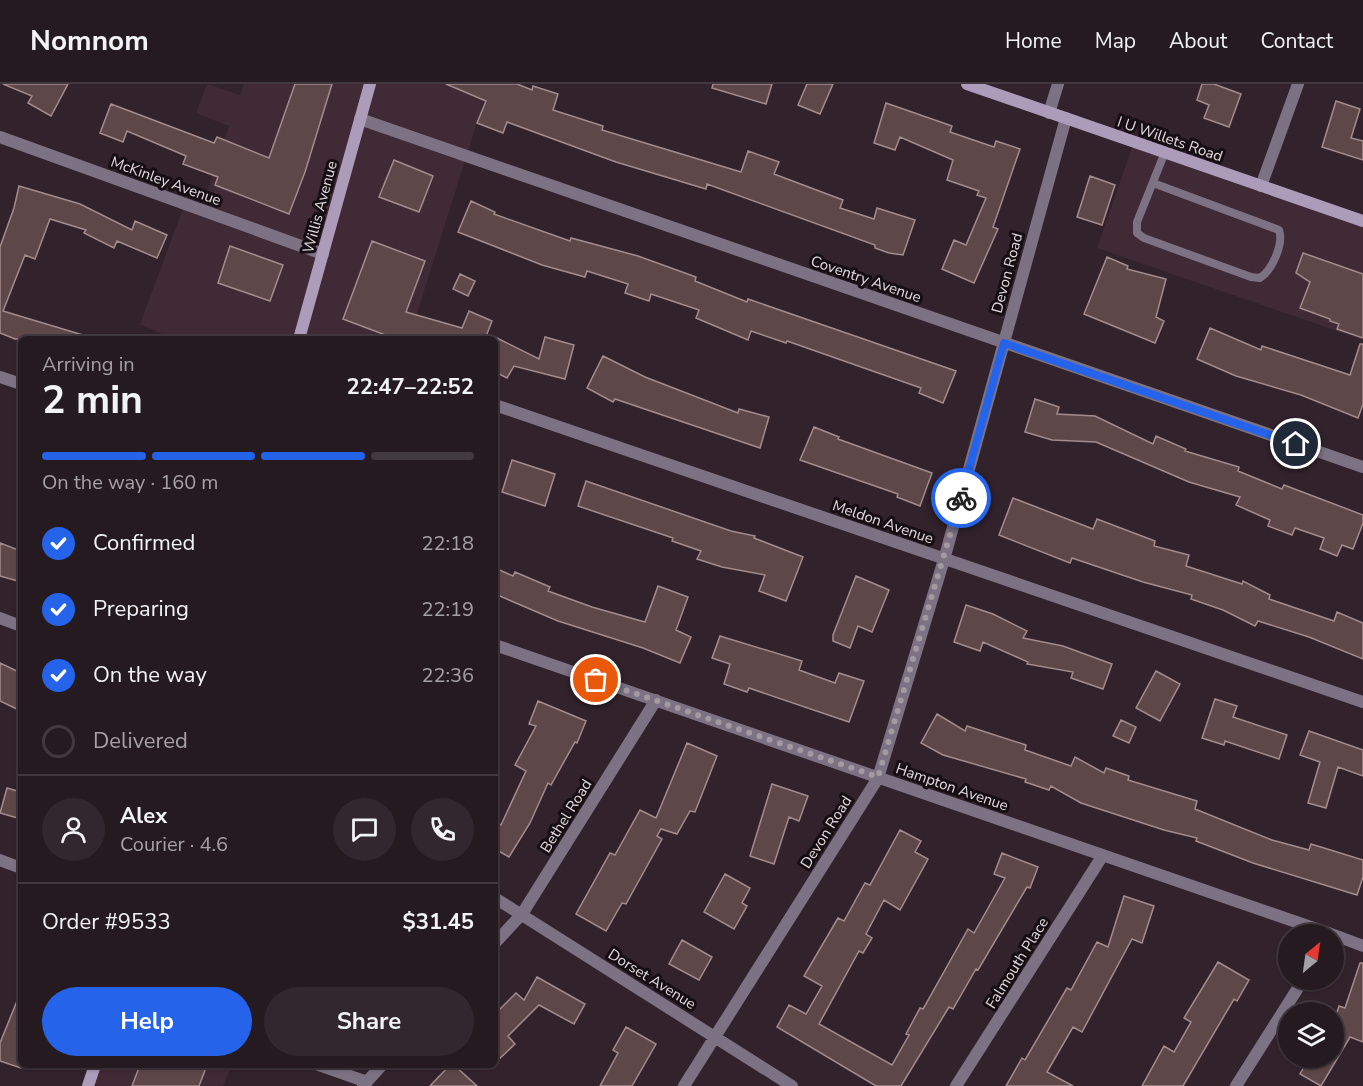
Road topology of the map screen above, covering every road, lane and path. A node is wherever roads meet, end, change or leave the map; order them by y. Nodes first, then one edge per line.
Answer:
1 (370, 84) edge
2 (967, 84) edge
3 (1058, 84) edge
4 (1298, 84) edge
5 (1049, 113) junction
6 (1066, 118) junction
7 (360, 119) junction
8 (0, 137) edge
9 (1165, 152) junction
10 (1153, 183) junction
11 (1261, 186) junction
12 (1363, 221) edge
13 (323, 254) junction
14 (301, 336) edge
15 (1004, 343) junction
16 (0, 377) edge
17 (18, 383) edge
18 (498, 406) edge
19 (1363, 467) edge
20 (944, 558) junction
21 (0, 618) edge
22 (18, 625) edge
23 (498, 646) edge
24 (656, 700) junction
25 (1363, 702) edge
26 (878, 777) junction
27 (1103, 855) junction
28 (0, 860) edge
29 (18, 867) edge
30 (498, 900) edge
31 (522, 914) junction
32 (1301, 924) edge
33 (1344, 939) edge
34 (498, 940) edge
35 (1363, 945) edge
36 (1297, 990) edge
37 (716, 1038) junction
38 (93, 1068) edge
39 (326, 1068) edge
40 (379, 1068) edge
41 (365, 1084) edge
42 (88, 1086) edge
43 (684, 1086) edge
44 (792, 1086) edge
45 (956, 1086) edge
46 (1236, 1086) edge

1 - 7 main road, Willis Avenue
2 - 5 main road, I U Willets Road
3 - 5 street
4 - 11 street
5 - 6 main road, I U Willets Road
6 - 9 main road, I U Willets Road
6 - 15 street, Devon Road
7 - 13 main road, Willis Avenue
7 - 15 street, Coventry Avenue
8 - 13 street, McKinley Avenue
9 - 10 lane
9 - 11 main road, I U Willets Road
10 - 10 lane
11 - 12 main road, I U Willets Road
13 - 14 main road, Willis Avenue
15 - 19 street, Coventry Avenue
15 - 20 street, Devon Road
16 - 17 street
18 - 20 street, Meldon Avenue
20 - 25 street, Meldon Avenue
20 - 26 street, Devon Road
21 - 22 street
23 - 24 street, Hampton Avenue
24 - 26 street, Hampton Avenue
24 - 31 street, Bethel Road
26 - 27 street, Hampton Avenue
26 - 37 street, Devon Road
27 - 32 street, Hampton Avenue
27 - 45 street, Falmouth Place
28 - 29 street
30 - 31 street, Dorset Avenue
31 - 34 street, Bethel Road
31 - 37 street, Dorset Avenue
33 - 35 street, Hampton Avenue
36 - 46 street
37 - 43 street, Devon Road
37 - 44 street, Dorset Avenue
38 - 42 main road
39 - 41 street
40 - 41 street

